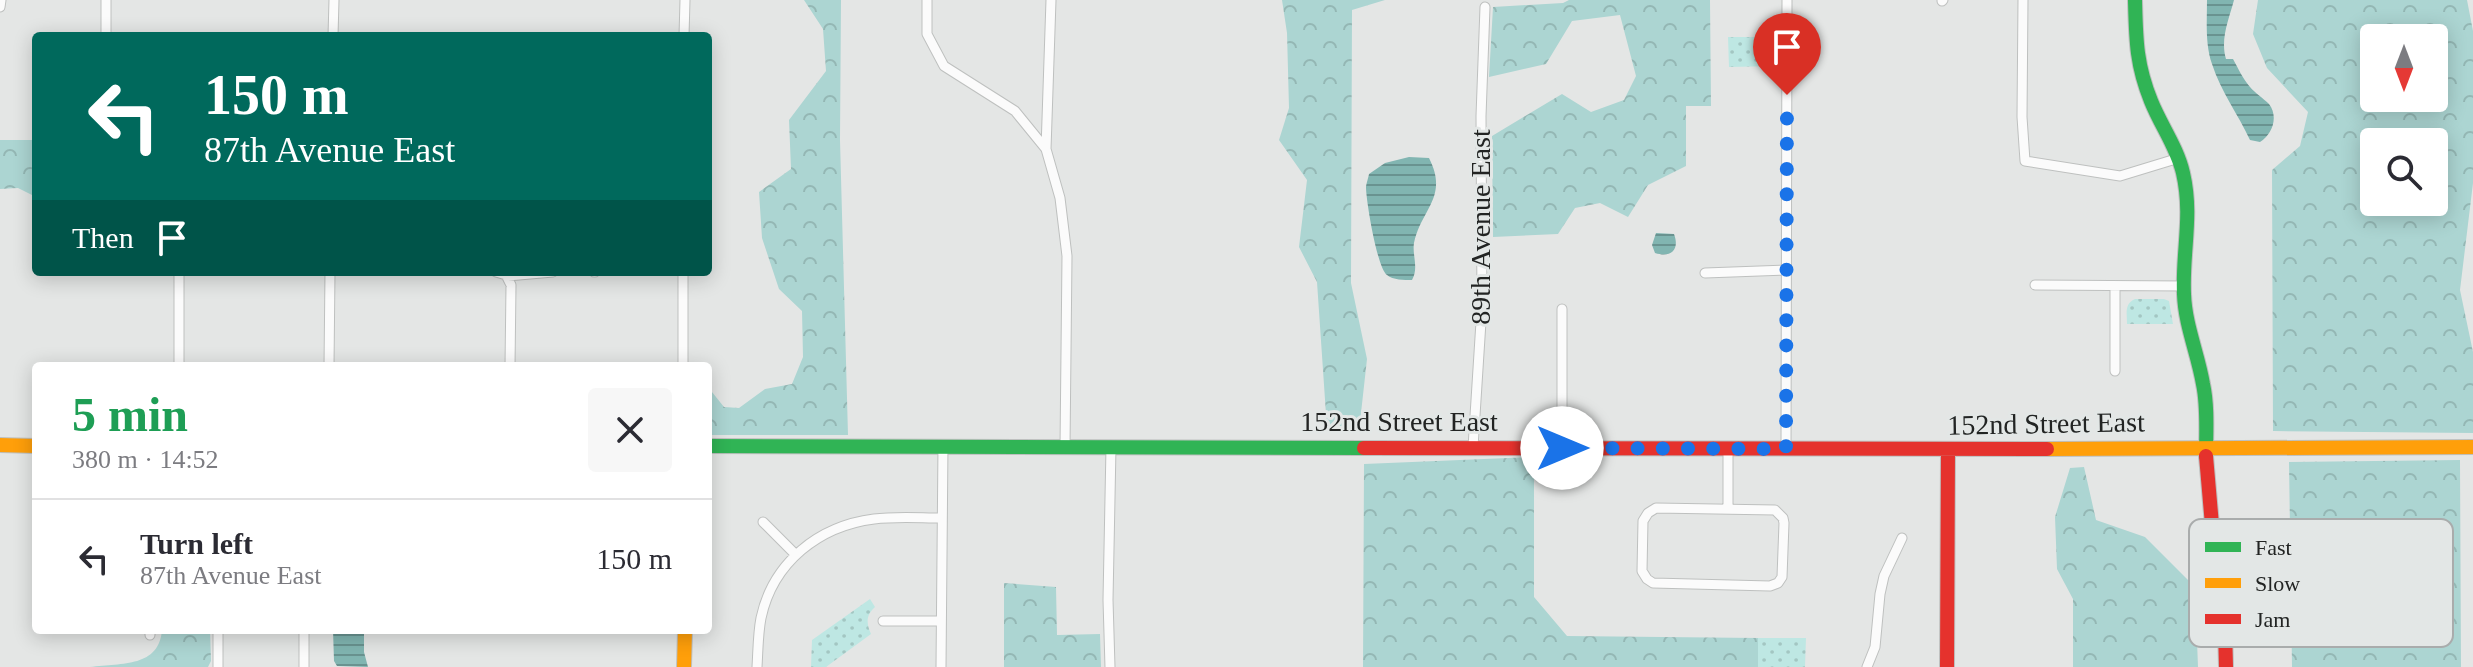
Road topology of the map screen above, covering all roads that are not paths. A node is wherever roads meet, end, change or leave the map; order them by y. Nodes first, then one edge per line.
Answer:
1 (1, 0) edge
2 (106, 0) edge
3 (334, 0) edge
4 (685, 0) edge
5 (927, 0) edge
6 (1051, 0) edge
7 (1787, 0) edge
8 (2023, 0) edge
9 (2135, 0) edge
10 (0, 7) edge
11 (1485, 7) dead end
12 (106, 32) edge
13 (333, 32) edge
14 (684, 32) edge
15 (1046, 149) junction
16 (2179, 158) junction
17 (1787, 270) junction
18 (1705, 273) dead end
19 (179, 276) edge
20 (330, 276) edge
21 (507, 276) edge
22 (683, 276) edge
23 (2035, 285) dead end
24 (2115, 286) junction
25 (2185, 286) junction
26 (1562, 309) dead end
27 (179, 362) edge
28 (329, 362) edge
29 (510, 362) edge
30 (683, 362) edge
31 (2115, 371) dead end
32 (0, 445) edge
33 (943, 445) junction
34 (32, 446) edge
35 (712, 446) edge
36 (1065, 447) junction
37 (1111, 447) junction
38 (1473, 447) junction
39 (2205, 447) junction
40 (2473, 447) edge
41 (1562, 448) junction
42 (1728, 449) junction
43 (1786, 449) junction
44 (1948, 450) junction
45 (1728, 508) junction
46 (942, 518) junction
47 (2211, 519) edge
48 (763, 522) dead end
49 (1902, 538) dead end
50 (795, 554) junction
51 (883, 621) dead end
52 (941, 621) junction
53 (218, 634) edge
54 (304, 634) edge
55 (685, 634) edge
56 (2225, 647) edge
57 (218, 667) edge
58 (304, 667) edge
59 (684, 667) edge
60 (757, 667) edge
61 (941, 667) edge
62 (1110, 667) edge
63 (1867, 667) edge
64 (1947, 667) edge
65 (2226, 667) edge

1 - 10 street
2 - 12 street
3 - 13 street
4 - 14 street
5 - 15 street
6 - 15 street
7 - 17 street
8 - 16 street
9 - 16 street
11 - 38 street, 89th Avenue East
15 - 36 street
16 - 25 street
17 - 18 street
17 - 43 street
19 - 27 street
20 - 28 street
21 - 29 street
22 - 30 street
23 - 24 street
24 - 25 street
24 - 31 street
25 - 39 street
26 - 41 street
32 - 34 street
33 - 35 street, 152nd Street East
33 - 36 street, 152nd Street East
33 - 46 street
36 - 37 street, 152nd Street East
37 - 38 street, 152nd Street East
37 - 62 street
38 - 41 street, 152nd Street East
39 - 40 street, 152nd Street East
39 - 44 street, 152nd Street East
39 - 47 street
41 - 42 street, 152nd Street East
42 - 43 street, 152nd Street East
42 - 45 street
43 - 44 street, 152nd Street East
44 - 64 street
45 - 45 street
46 - 50 street
46 - 52 street
48 - 50 street
49 - 63 street
50 - 60 street
51 - 52 street
52 - 61 street
53 - 57 street
54 - 58 street
55 - 59 street
56 - 65 street

